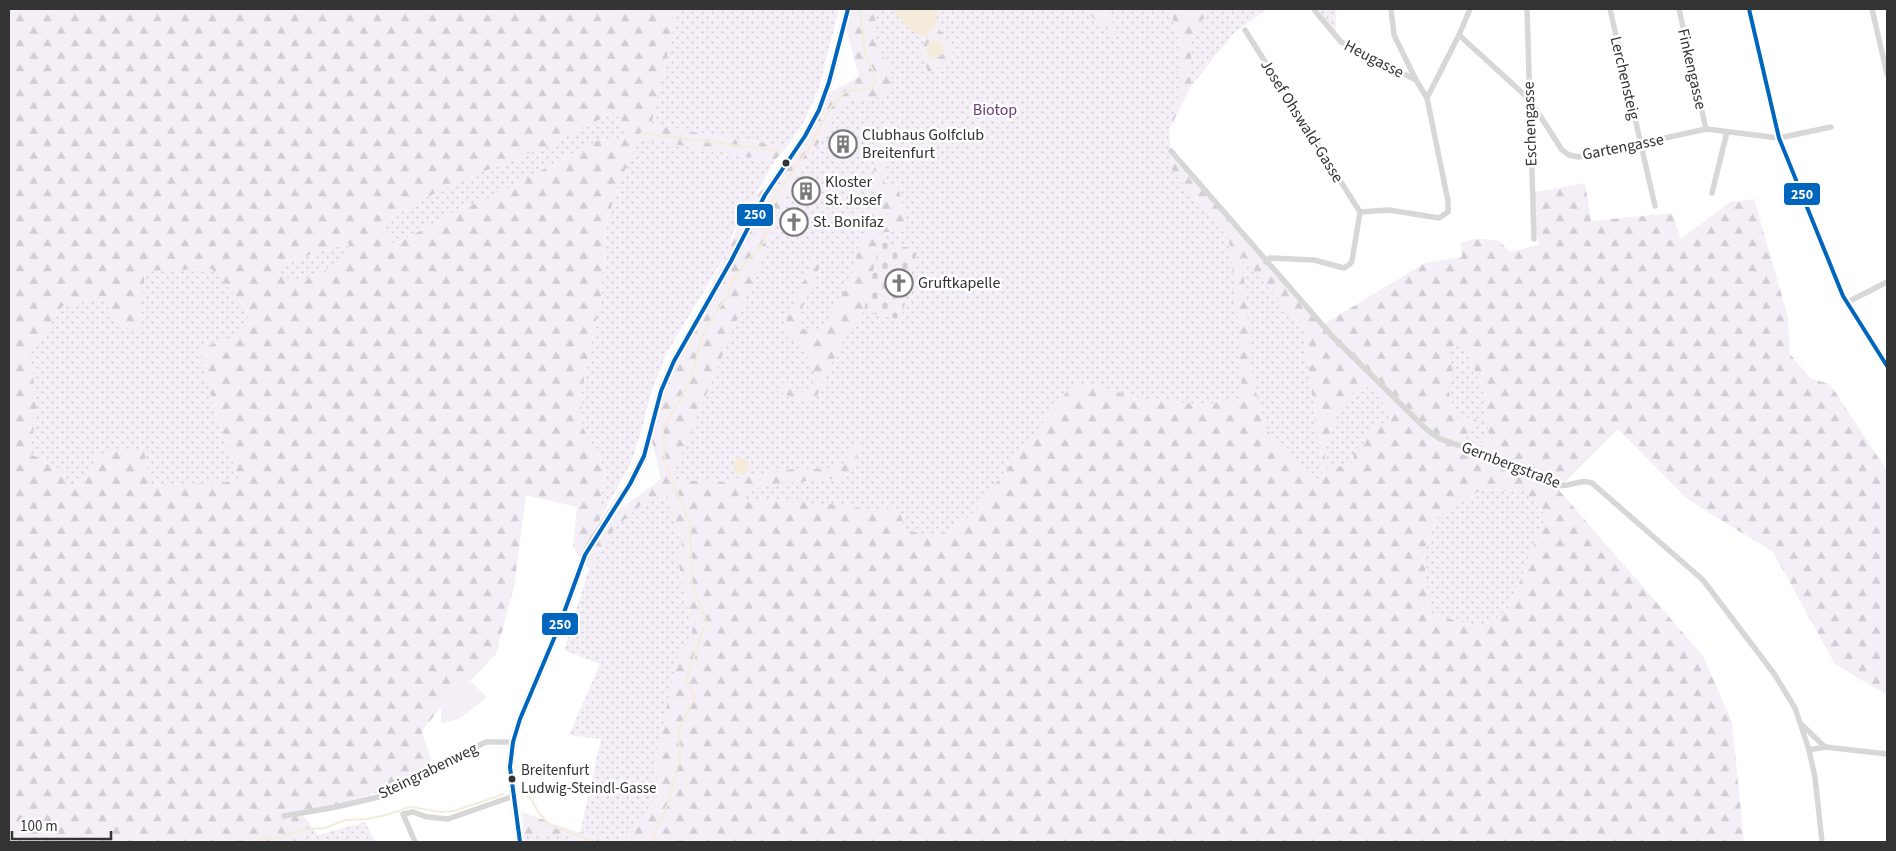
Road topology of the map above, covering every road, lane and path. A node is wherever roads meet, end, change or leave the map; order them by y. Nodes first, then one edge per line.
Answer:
1 (848, 9) edge
2 (1391, 9) edge
3 (1470, 9) edge
4 (1527, 9) edge
5 (1610, 9) edge
6 (1679, 9) edge
7 (1748, 9) edge
8 (1872, 9) edge
9 (1315, 11) dead end
10 (1245, 30) dead end
11 (1459, 35) junction
12 (1887, 74) edge
13 (1416, 80) junction
14 (1427, 98) junction
15 (1530, 100) junction
16 (1831, 127) dead end
17 (1706, 130) junction
18 (1727, 132) junction
19 (1780, 138) junction
20 (1640, 145) junction
21 (1171, 151) dead end
22 (1712, 193) dead end
23 (1655, 206) dead end
24 (1360, 212) junction
25 (1534, 239) dead end
26 (1266, 262) junction
27 (1887, 282) edge
28 (1846, 303) junction
29 (1887, 366) edge
30 (1801, 723) junction
31 (513, 742) junction
32 (1825, 747) junction
33 (1809, 750) junction
34 (1887, 754) edge
35 (514, 796) junction
36 (284, 816) dead end
37 (415, 842) edge
38 (520, 842) edge
39 (1822, 842) edge

1 - 31 main road
2 - 13 street
3 - 11 street
4 - 15 street, Eschengasse
5 - 20 street, Lerchensteig
6 - 17 street, Finkengasse
7 - 19 street
8 - 12 street
9 - 13 street, Heugasse
10 - 24 street, Josef Ohswald-Gasse
11 - 14 street
11 - 15 street, Gartengasse
13 - 14 street
14 - 24 street
15 - 20 street, Gartengasse
15 - 25 street, Eschengasse
16 - 19 street, Gartengasse
17 - 18 street, Gartengasse
17 - 20 street, Gartengasse
18 - 19 street, Gartengasse
18 - 22 street
19 - 28 street
20 - 23 street, Lerchensteig
21 - 26 street, Gernbergstraße
24 - 26 street
26 - 30 street, Gernbergstraße
27 - 28 street
28 - 29 street
30 - 32 street
30 - 33 street, Gernbergstraße
31 - 35 main road
31 - 36 street, Steingrabenweg
32 - 33 street
32 - 34 street
33 - 39 street, Gernbergstraße
35 - 37 street
35 - 38 main road

